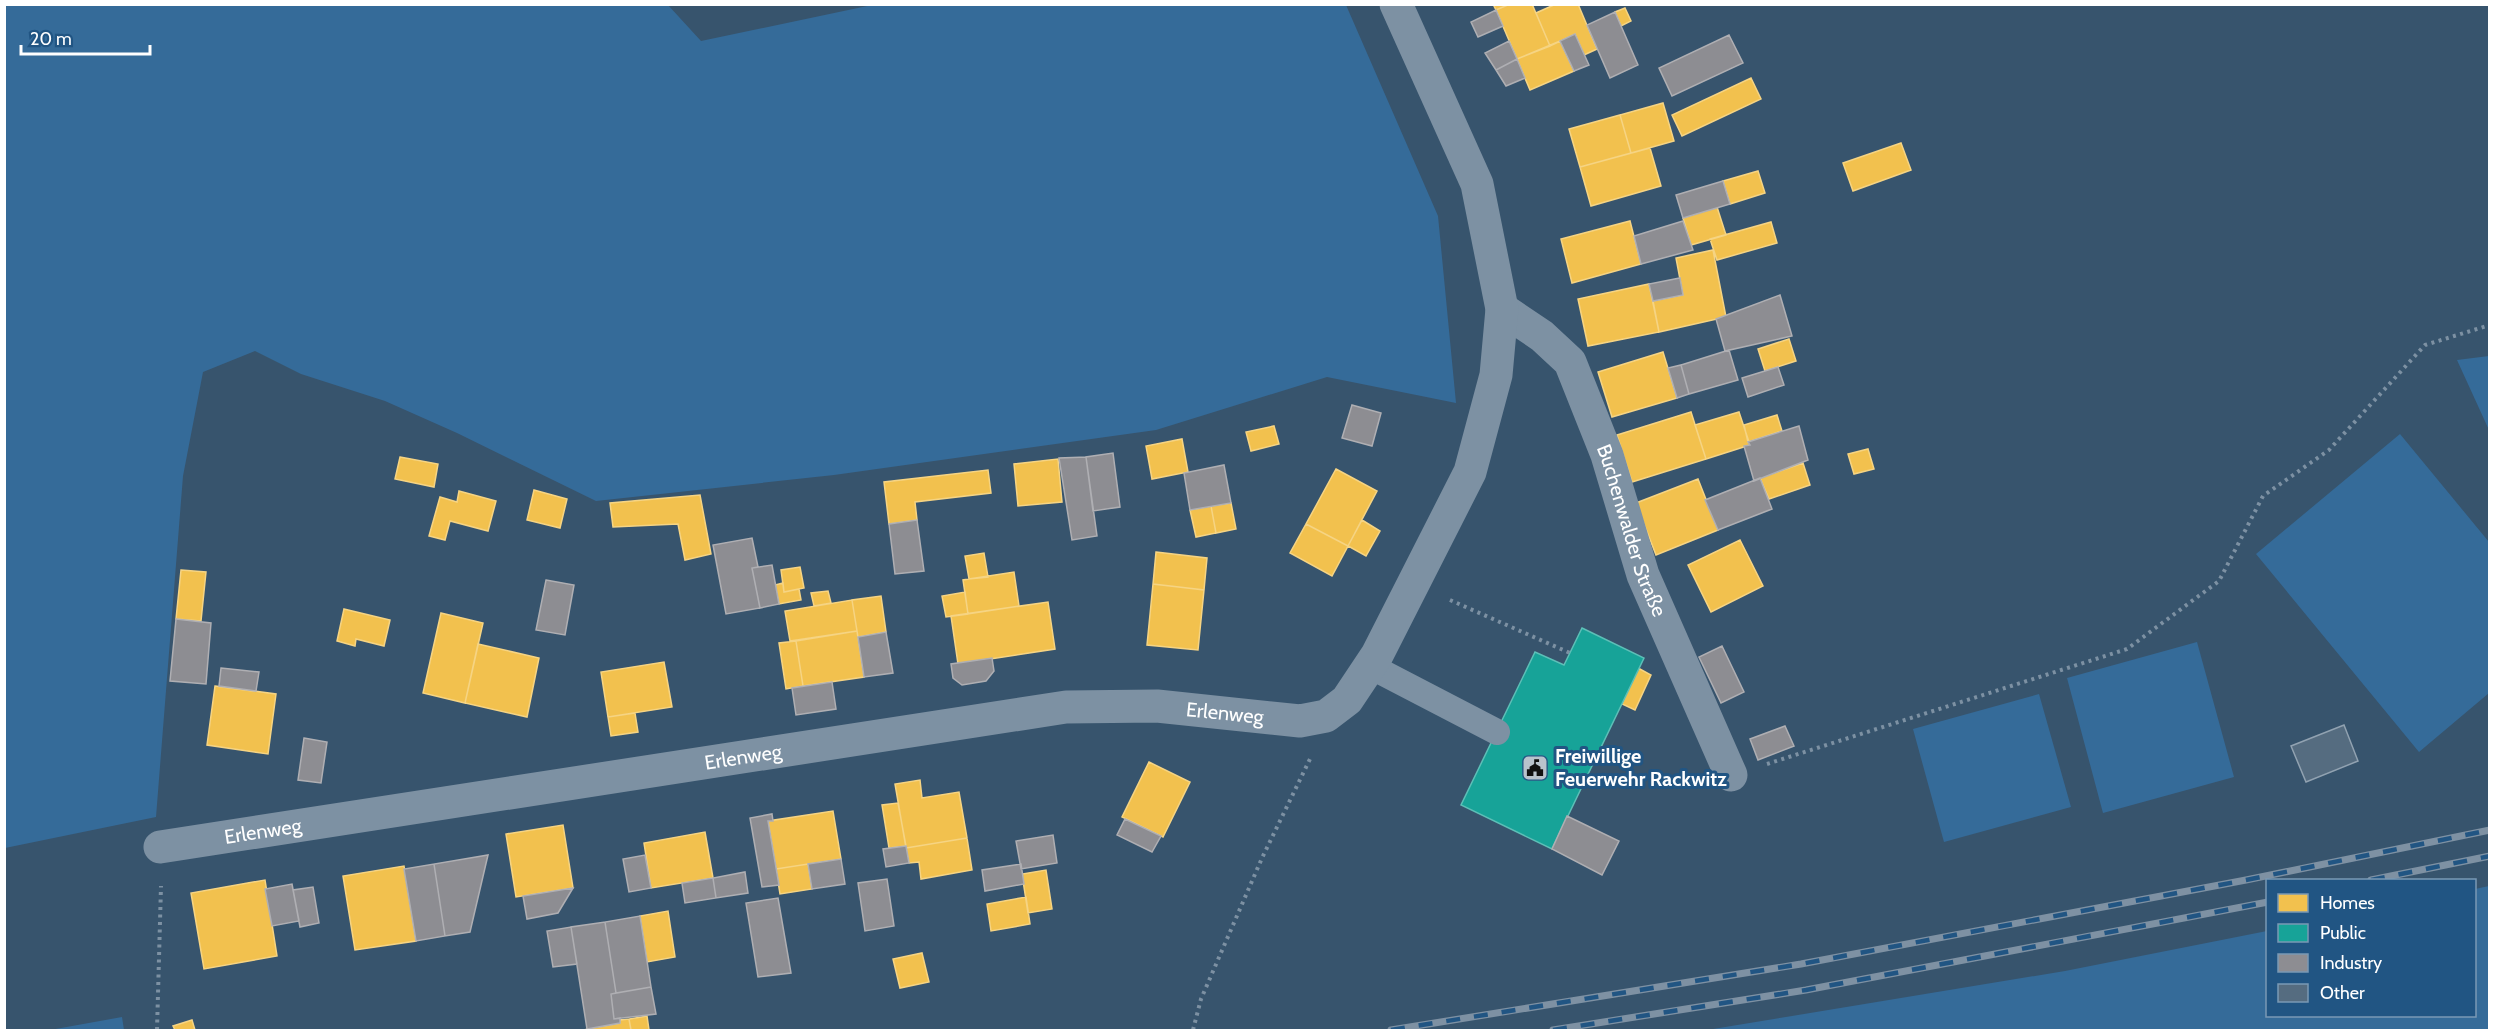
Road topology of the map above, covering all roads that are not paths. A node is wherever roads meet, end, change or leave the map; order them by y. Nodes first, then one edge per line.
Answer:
1 (1396, 4) edge
2 (1502, 309) junction
3 (1370, 666) junction
4 (1497, 732) dead end
5 (1731, 776) road end
6 (160, 847) road end

1 - 2 street
2 - 3 street
2 - 5 street, Buchenwalder Straße
3 - 4 lane
3 - 6 street, Erlenweg

